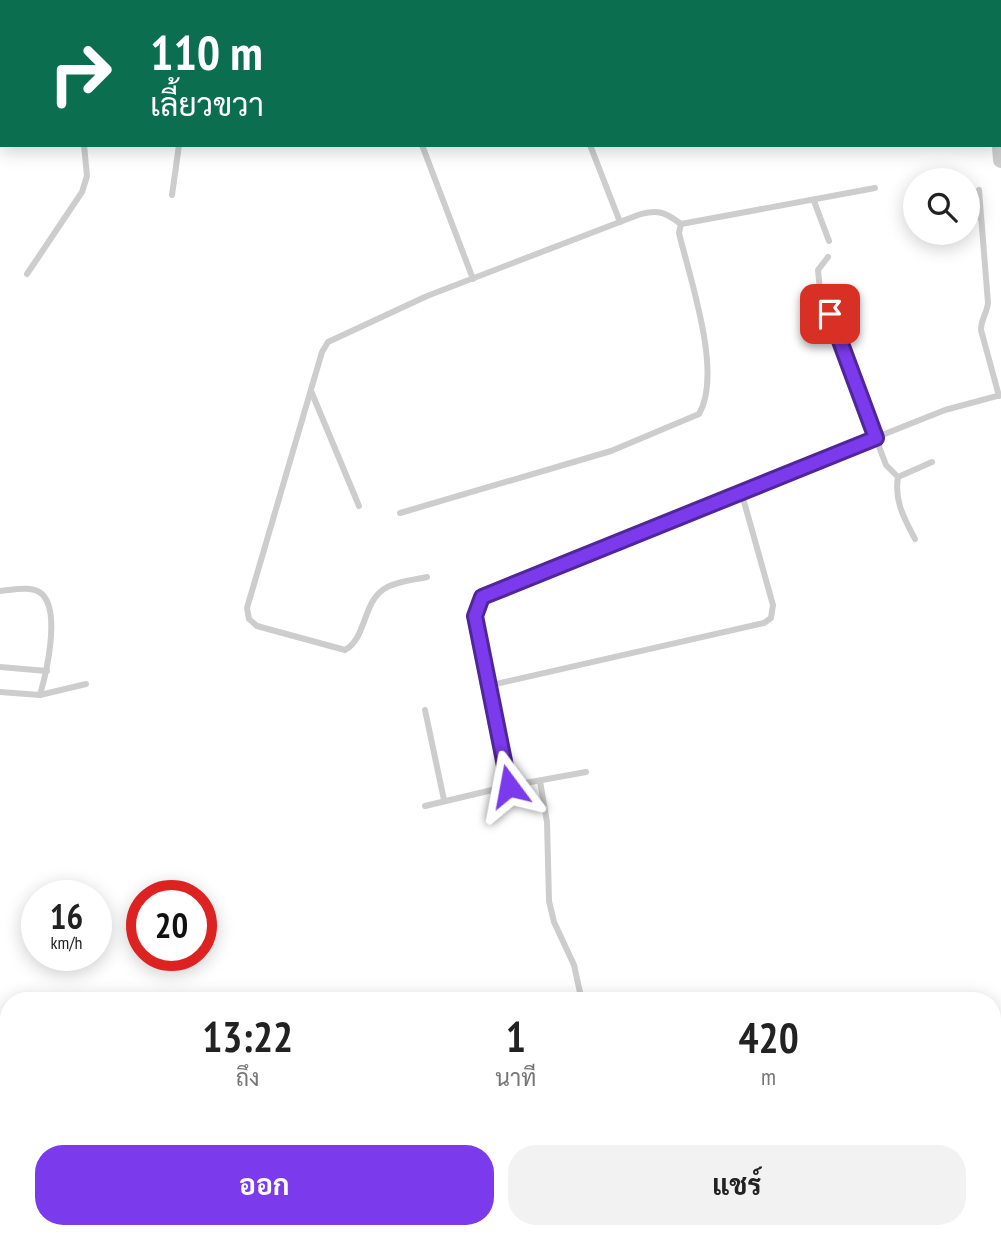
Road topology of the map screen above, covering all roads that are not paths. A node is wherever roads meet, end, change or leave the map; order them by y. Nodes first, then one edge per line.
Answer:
1 (84, 147) edge
2 (179, 147) edge
3 (423, 147) edge
4 (591, 147) edge
5 (875, 188) dead end
6 (172, 195) dead end
7 (814, 201) junction
8 (980, 204) edge
9 (981, 217) joint
10 (620, 222) junction
11 (681, 224) junction
12 (829, 241) dead end
13 (828, 257) dead end
14 (27, 274) dead end
15 (473, 279) junction
16 (310, 390) junction
17 (1000, 396) edge
18 (876, 438) junction
19 (932, 462) dead end
20 (898, 477) junction
21 (741, 491) junction
22 (359, 506) dead end
23 (400, 513) dead end
24 (915, 539) dead end
25 (428, 577) dead end
26 (0, 591) edge
27 (0, 667) edge
28 (47, 671) junction
29 (86, 684) dead end
30 (487, 686) junction
31 (0, 692) edge
32 (40, 695) junction
33 (425, 710) dead end
34 (586, 772) dead end
35 (540, 780) junction
36 (509, 786) junction
37 (444, 800) junction
38 (425, 806) dead end
39 (580, 992) edge

1 - 14 lane
2 - 6 lane
3 - 15 lane
4 - 10 lane
5 - 7 lane
7 - 11 lane
7 - 12 lane
8 - 9 lane
9 - 17 lane
10 - 11 lane
10 - 15 lane
11 - 23 lane
13 - 18 lane
15 - 16 lane
16 - 22 lane
16 - 25 lane
17 - 18 lane
18 - 20 lane
18 - 21 lane
19 - 20 lane
20 - 24 lane
21 - 30 lane
21 - 30 lane
26 - 28 lane
27 - 28 lane
28 - 32 lane
29 - 32 lane
30 - 36 lane
31 - 32 lane
33 - 37 lane
34 - 35 lane
35 - 36 lane
35 - 39 lane
36 - 37 lane
37 - 38 lane

